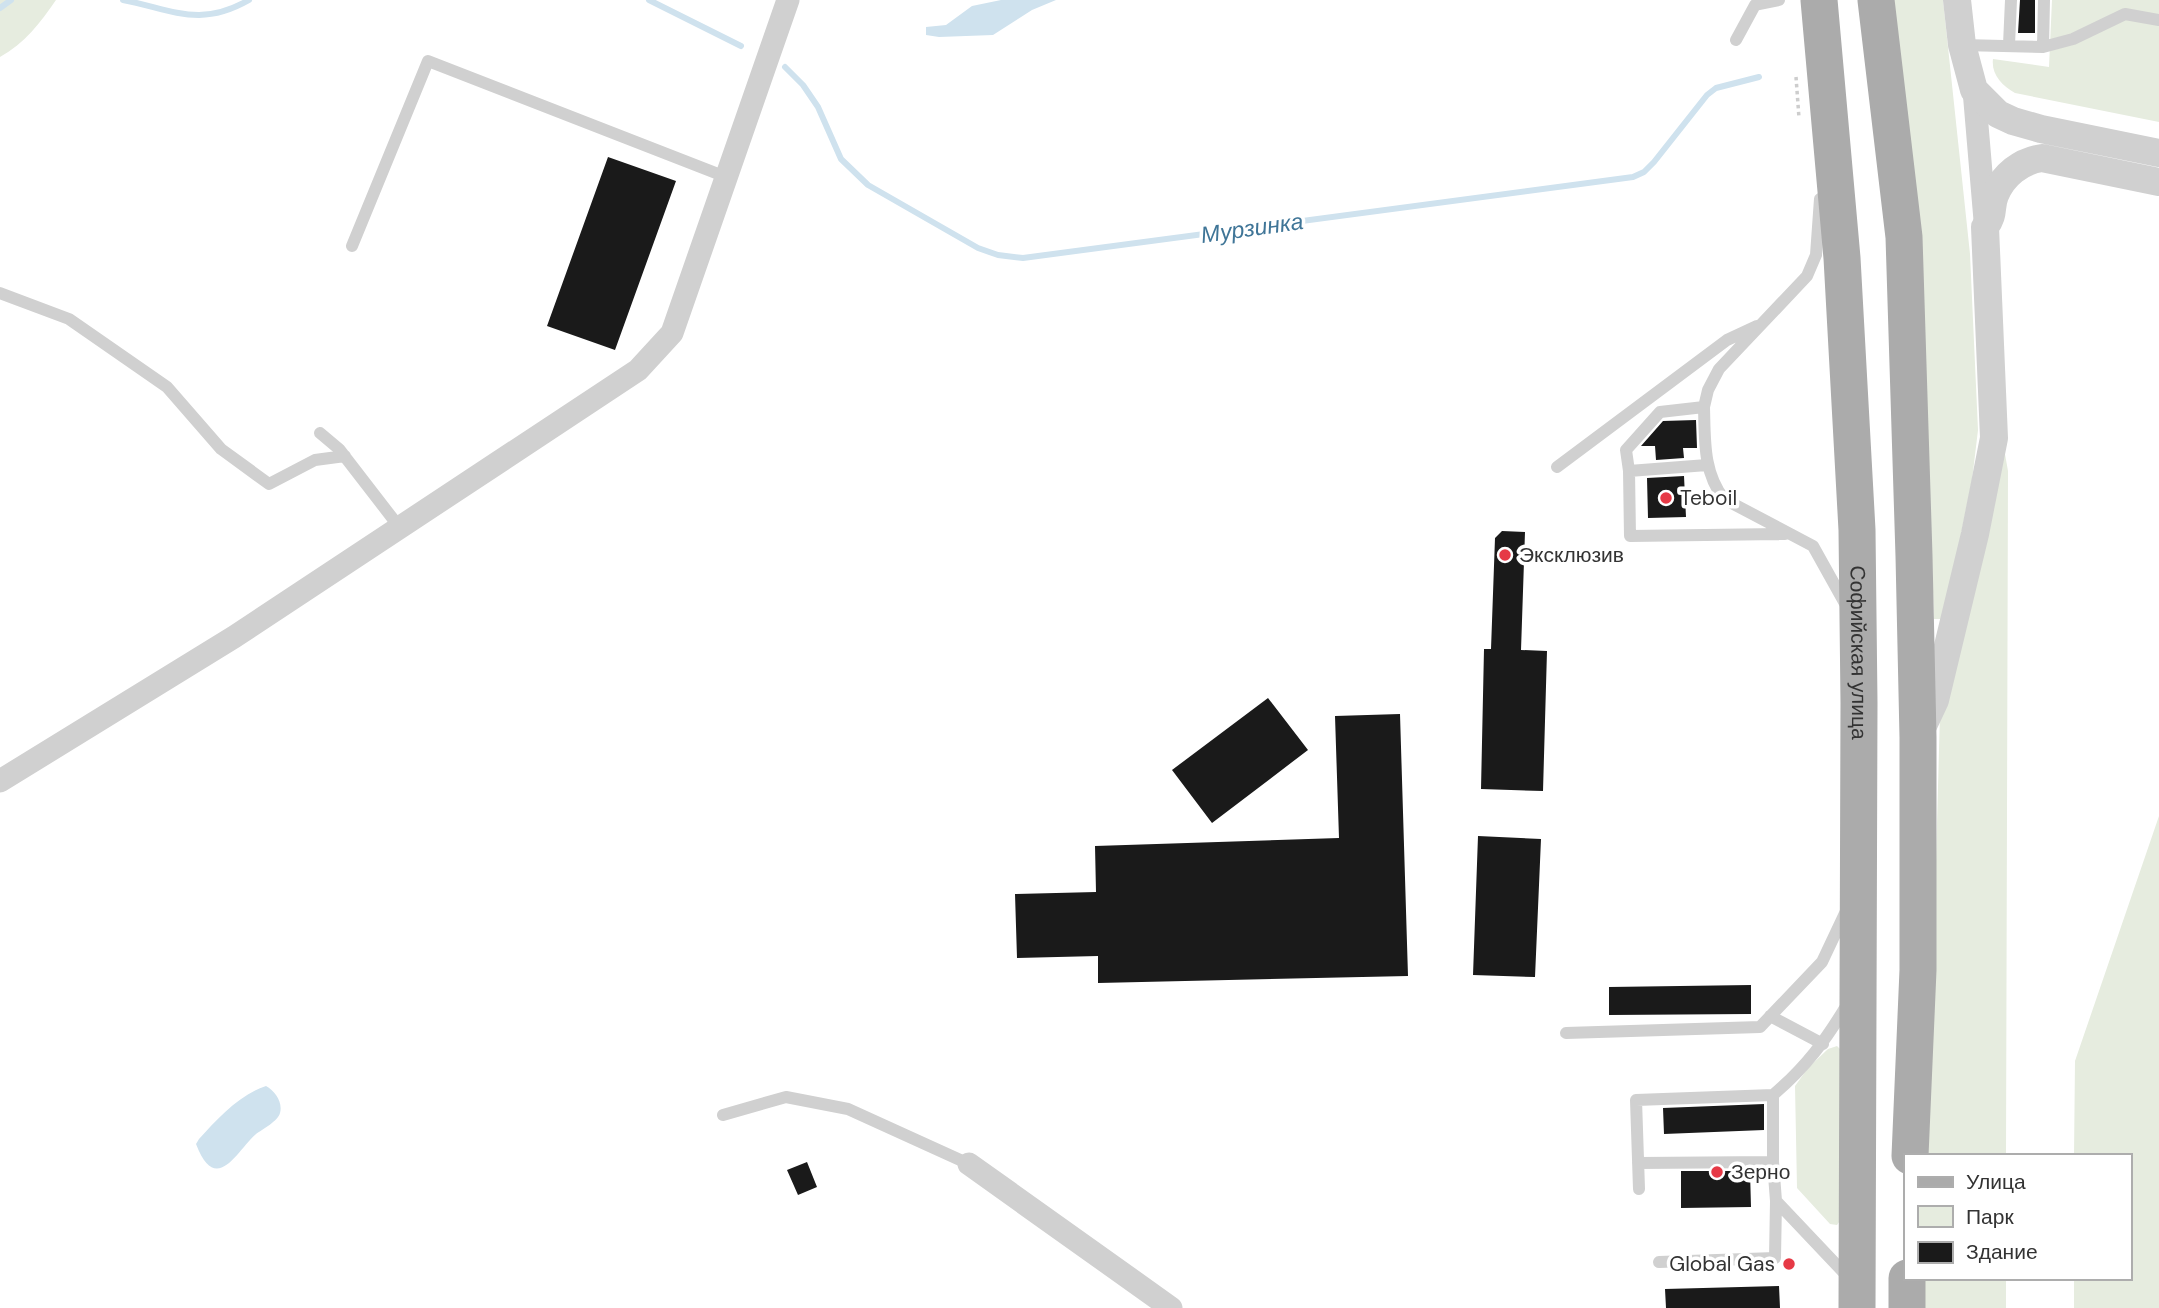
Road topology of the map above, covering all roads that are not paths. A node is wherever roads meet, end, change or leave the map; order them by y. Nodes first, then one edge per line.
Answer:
1 (788, 0) edge
2 (1779, 0) edge
3 (1819, 0) edge
4 (1876, 0) edge
5 (1957, 0) edge
6 (2011, 0) edge
7 (2044, 0) edge
8 (2159, 20) edge
9 (1737, 40) dead end
10 (2009, 45) junction
11 (1962, 46) junction
12 (2043, 47) junction
13 (1974, 90) junction
14 (2159, 153) edge
15 (1825, 175) junction
16 (726, 177) junction
17 (2159, 182) edge
18 (1986, 227) junction
19 (352, 246) dead end
20 (0, 293) edge
21 (1763, 323) junction
22 (1704, 407) junction
23 (320, 433) dead end
24 (345, 456) junction
25 (1707, 465) junction
26 (1557, 467) dead end
27 (1629, 471) junction
28 (400, 528) junction
29 (1789, 534) junction
30 (1858, 629) junction
31 (1918, 737) junction
32 (0, 781) edge
33 (1859, 885) junction
34 (1858, 988) junction
35 (1770, 1016) junction
36 (1566, 1033) dead end
37 (1823, 1044) junction
38 (1773, 1095) junction
39 (723, 1115) dead end
40 (1910, 1154) edge
41 (1773, 1162) junction
42 (1638, 1163) junction
43 (969, 1164) joint
44 (1640, 1189) dead end
45 (1776, 1201) junction
46 (1659, 1262) dead end
47 (1907, 1280) edge
48 (1857, 1297) edge
49 (1171, 1308) edge
50 (1907, 1308) edge

1 - 16 street
2 - 9 lane
3 - 15 main road, Софийская улица
4 - 31 main road
5 - 11 street
6 - 10 lane
7 - 12 lane
8 - 12 lane
10 - 11 lane
10 - 12 lane
11 - 13 street
13 - 14 street
13 - 18 street
15 - 21 lane
15 - 30 main road, Софийская улица
16 - 19 lane
16 - 28 street
17 - 18 street
18 - 31 street
20 - 24 lane
21 - 22 lane
21 - 26 lane
22 - 25 lane
22 - 27 lane
23 - 24 lane
24 - 28 lane
25 - 27 lane
25 - 29 lane
27 - 29 lane
28 - 32 street
29 - 30 lane
30 - 33 main road, Софийская улица
31 - 40 main road
33 - 34 main road, Софийская улица
33 - 35 lane
34 - 37 lane
34 - 48 main road, Софийская улица
35 - 36 lane
35 - 37 lane
37 - 38 lane
38 - 41 lane
38 - 42 lane
39 - 43 lane
41 - 42 lane
41 - 45 lane
42 - 44 lane
43 - 49 street
45 - 46 lane
45 - 48 lane
47 - 50 main road

